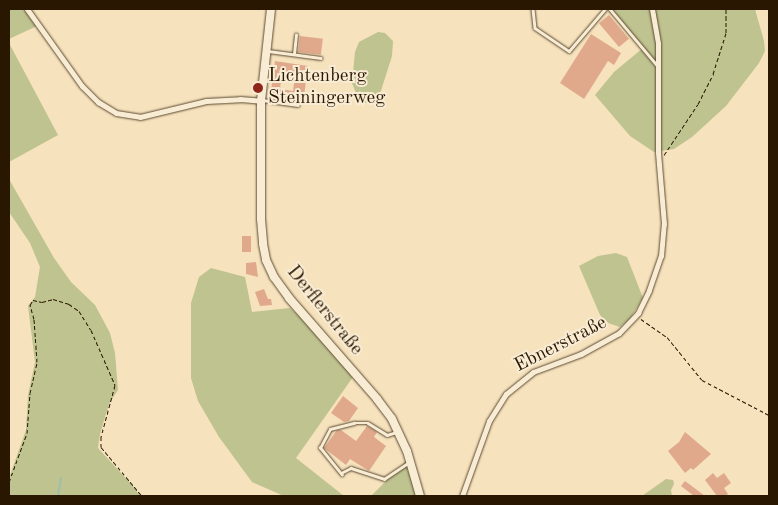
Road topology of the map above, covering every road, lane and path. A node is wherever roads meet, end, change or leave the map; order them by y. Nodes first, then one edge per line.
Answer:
1 (27, 9) edge
2 (271, 9) edge
3 (533, 9) edge
4 (605, 9) edge
5 (610, 9) edge
6 (652, 9) edge
7 (726, 9) edge
8 (296, 36) dead end
9 (266, 50) junction
10 (294, 54) junction
11 (321, 58) dead end
12 (658, 65) junction
13 (261, 101) junction
14 (298, 105) dead end
15 (659, 162) junction
16 (636, 316) junction
17 (769, 415) edge
18 (398, 431) junction
19 (410, 461) junction
20 (9, 482) edge
21 (142, 496) edge
22 (420, 496) edge
23 (462, 496) edge

1 - 13 street
2 - 9 street, Derflerstraße
3 - 4 lane
5 - 12 lane
6 - 12 street, Ebnerstraße
7 - 15 path
8 - 10 lane
9 - 10 lane
9 - 13 street, Derflerstraße
10 - 11 lane
12 - 15 street, Ebnerstraße
13 - 14 lane
13 - 18 street, Derflerstraße
15 - 16 street, Ebnerstraße
16 - 17 path
16 - 23 street, Ebnerstraße
18 - 19 street, Derflerstraße
18 - 19 lane
19 - 22 street, Derflerstraße
20 - 21 path

